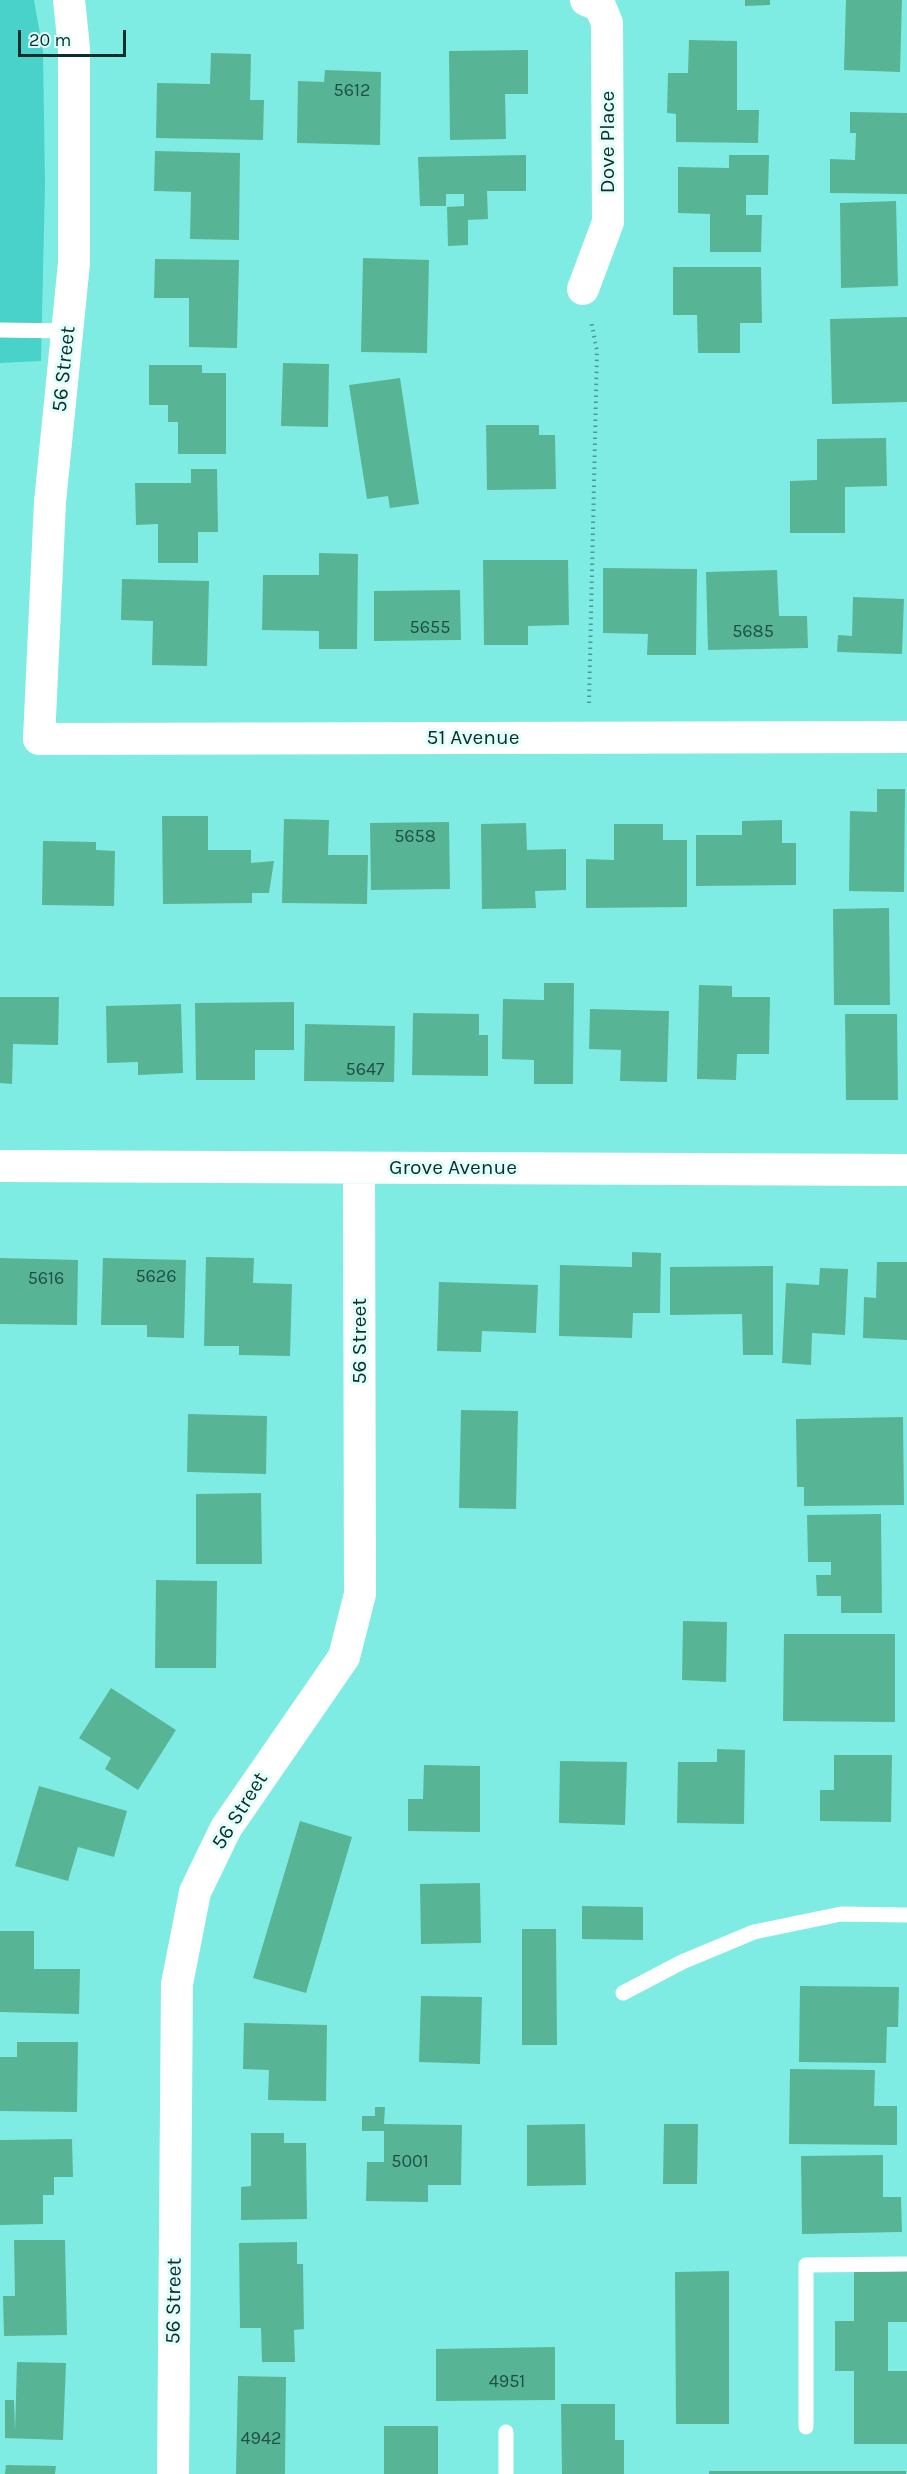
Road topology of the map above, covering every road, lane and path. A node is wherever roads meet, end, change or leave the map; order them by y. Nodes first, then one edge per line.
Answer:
1 (69, 0) edge
2 (586, 0) edge
3 (583, 289) joint
4 (0, 330) edge
5 (69, 331) junction
6 (589, 704) dead end
7 (907, 737) edge
8 (39, 738) joint
9 (0, 1166) edge
10 (359, 1168) junction
11 (907, 1170) edge
12 (907, 1915) edge
13 (623, 1993) dead end
14 (907, 2264) edge
15 (806, 2427) dead end
16 (506, 2432) dead end
17 (173, 2474) edge
18 (506, 2474) edge

1 - 5 street, 56 Street
2 - 3 street, Dove Place
3 - 6 path
4 - 5 lane
5 - 8 street, 56 Street
7 - 8 street, 51 Avenue
9 - 10 street, Grove Avenue
10 - 11 street, Grove Avenue
10 - 17 street, 56 Street
12 - 13 lane
14 - 15 lane
16 - 18 lane

